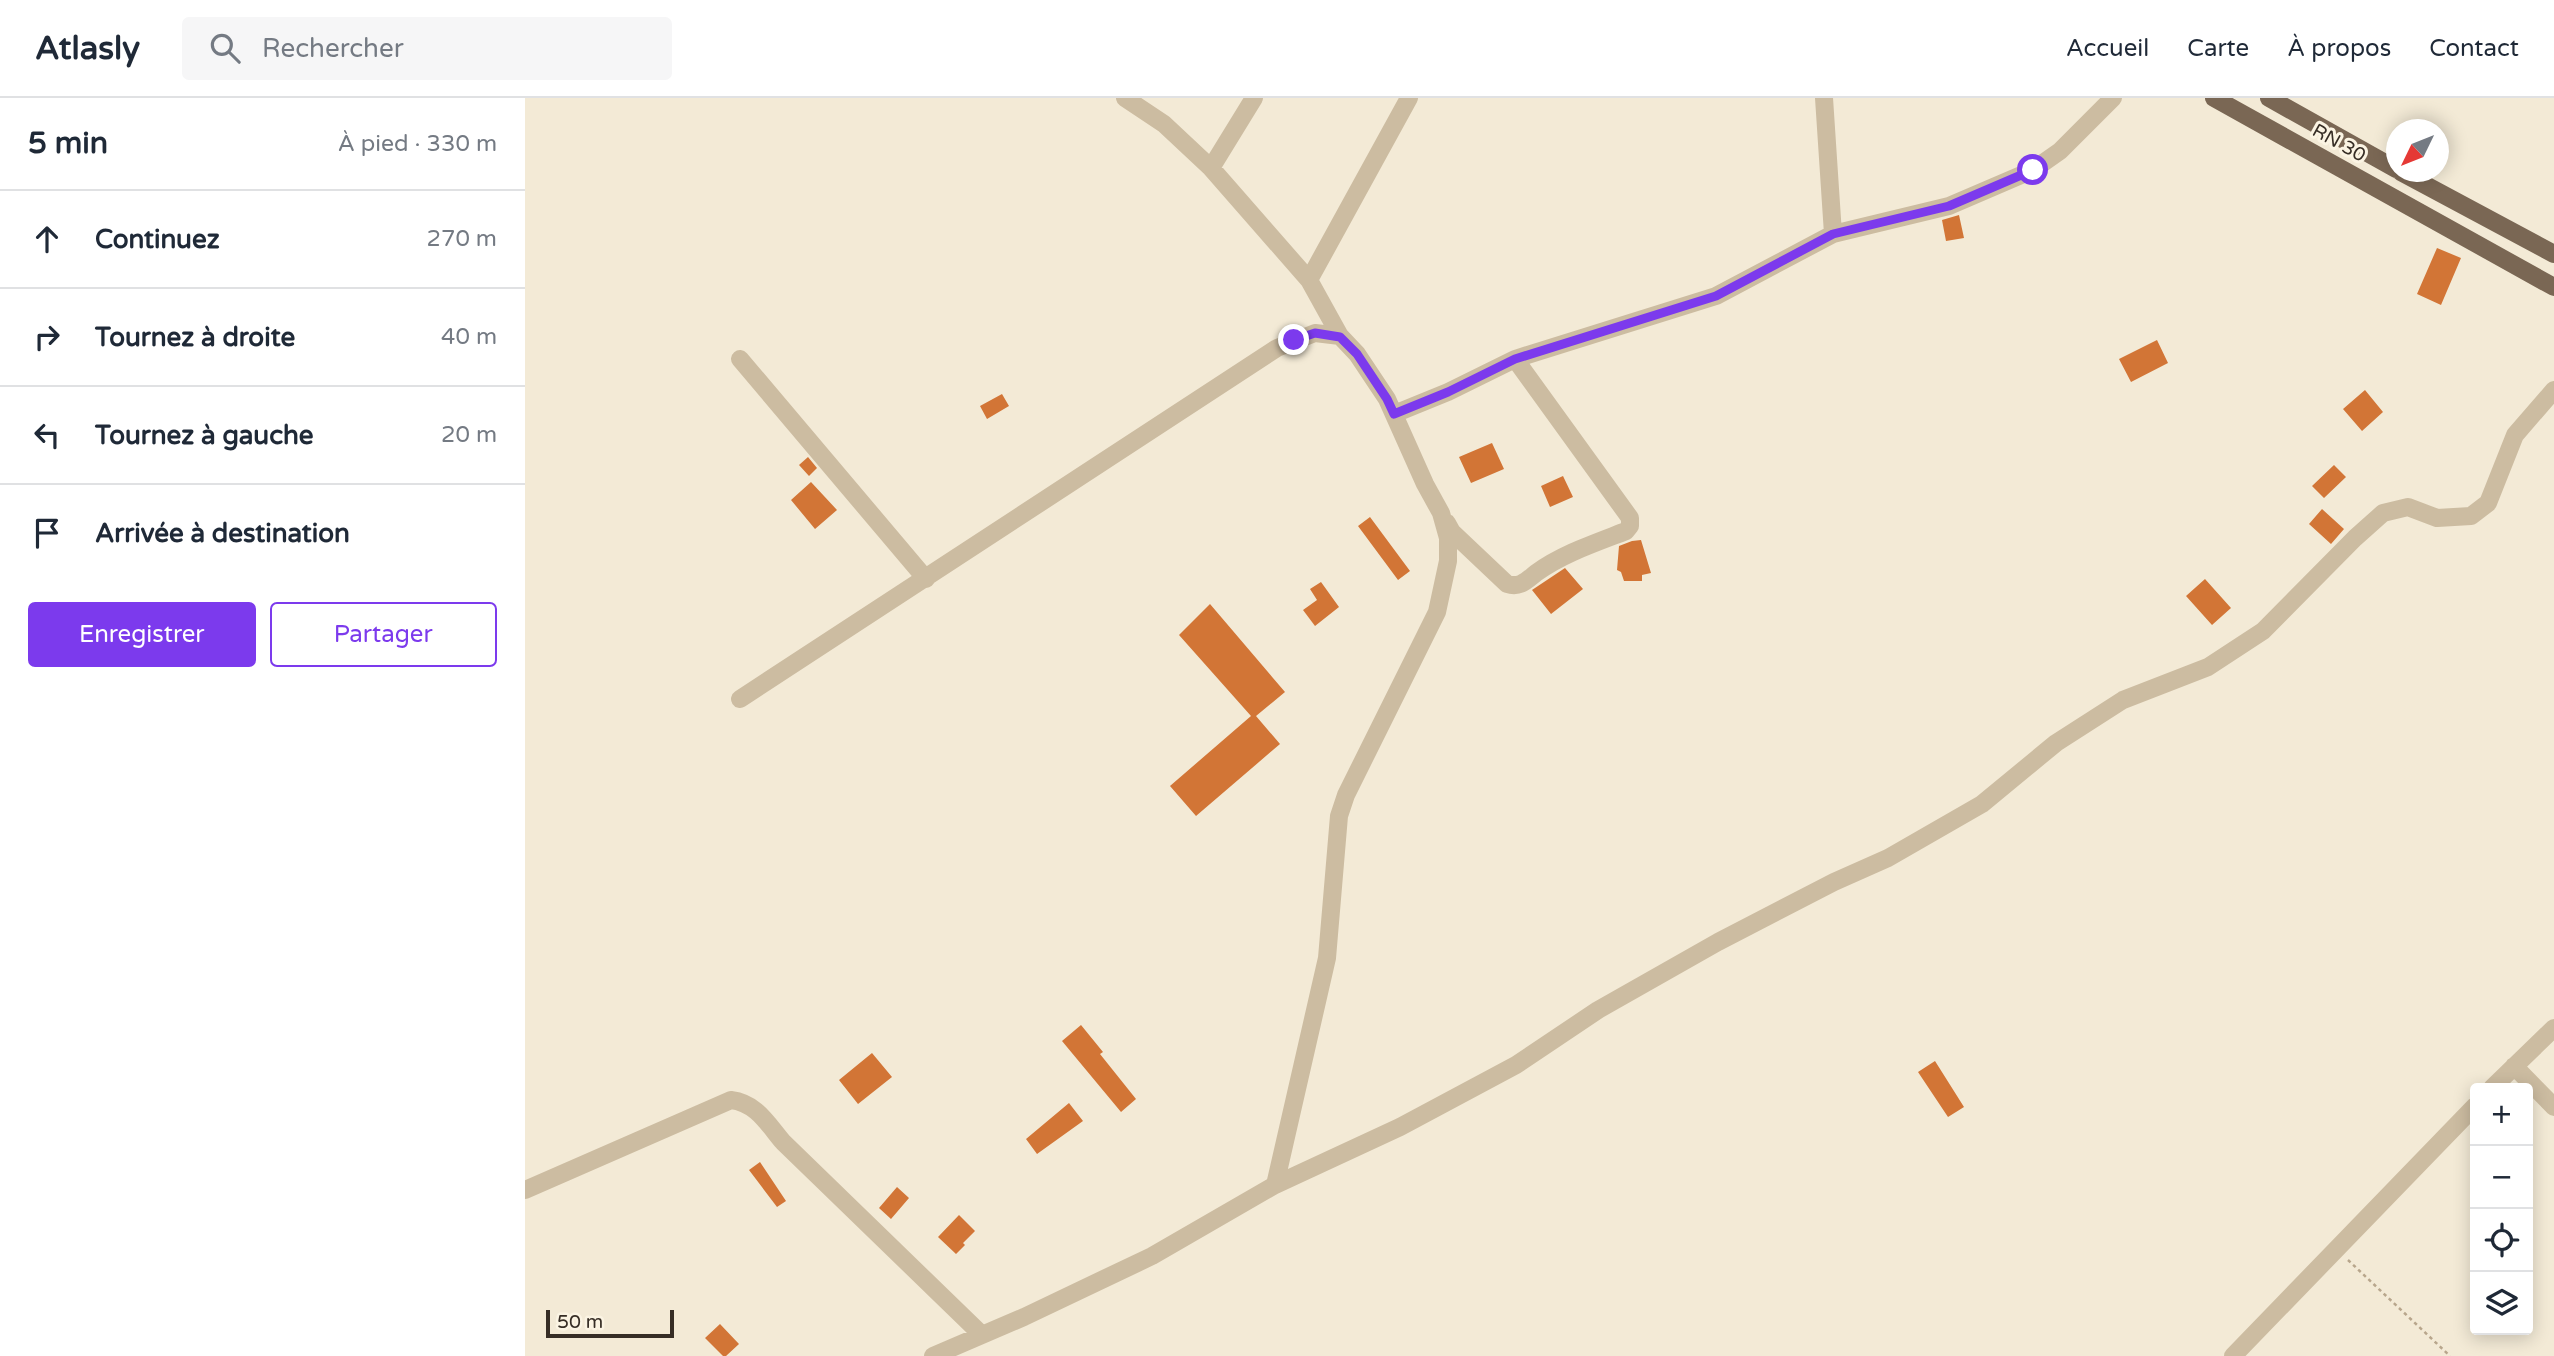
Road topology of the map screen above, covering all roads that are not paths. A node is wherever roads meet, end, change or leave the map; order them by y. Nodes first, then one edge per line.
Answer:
1 (1125, 98) edge
2 (1254, 98) edge
3 (1409, 98) edge
4 (1824, 98) edge
5 (2113, 98) edge
6 (2214, 98) edge
7 (2269, 98) edge
8 (2386, 163) edge
9 (1211, 168) junction
10 (2420, 182) edge
11 (1833, 234) junction
12 (2554, 254) edge
13 (1309, 280) junction
14 (2554, 287) edge
15 (1340, 337) junction
16 (740, 359) dead end
17 (1515, 359) junction
18 (2554, 390) edge
19 (1394, 414) junction
20 (1441, 513) junction
21 (926, 579) junction
22 (740, 699) dead end
23 (2554, 1027) edge
24 (2514, 1066) junction
25 (2497, 1083) edge
26 (2554, 1107) edge
27 (2470, 1111) edge
28 (1275, 1185) junction
29 (525, 1190) edge
30 (982, 1335) junction
31 (933, 1356) edge
32 (2233, 1356) edge

1 - 9 street
2 - 9 street
3 - 13 street
4 - 11 street
5 - 11 street
6 - 14 main road, RN 30 / RN 30
7 - 8 main road, RN 30
9 - 13 street
10 - 12 main road
11 - 17 street
13 - 15 street
15 - 19 street
15 - 21 street
16 - 21 street
17 - 19 street
17 - 20 street
18 - 28 street
19 - 20 street
20 - 28 street
21 - 22 street
23 - 24 street
24 - 25 street
24 - 26 street
27 - 32 street
28 - 30 street
29 - 30 street
30 - 31 street

